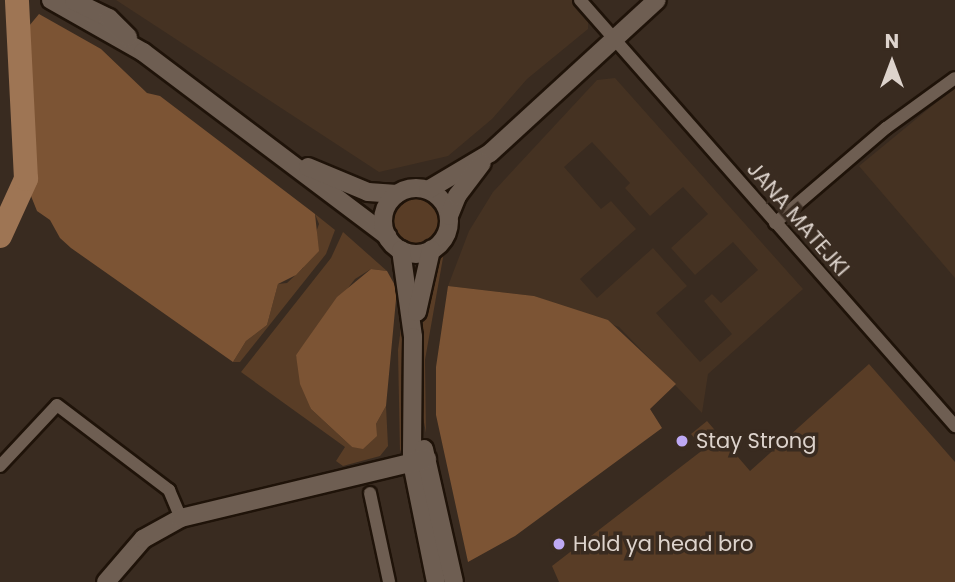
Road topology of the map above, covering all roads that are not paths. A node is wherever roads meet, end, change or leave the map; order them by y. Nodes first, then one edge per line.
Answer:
1 (51, 0) edge
2 (70, 0) edge
3 (579, 0) edge
4 (657, 0) edge
5 (612, 38) junction
6 (144, 52) junction
7 (955, 78) edge
8 (489, 153) junction
9 (288, 159) junction
10 (428, 190) junction
11 (397, 194) junction
12 (449, 216) junction
13 (775, 223) junction
14 (387, 236) junction
15 (401, 250) junction
16 (431, 250) junction
17 (413, 337) junction
18 (955, 426) edge
19 (419, 461) junction
20 (0, 466) edge
21 (370, 493) dead end
22 (181, 518) junction
23 (107, 582) edge
24 (389, 582) edge
25 (436, 582) edge
26 (454, 582) edge

1 - 6 street
2 - 6 street
3 - 5 street, JANA MATEJKI
4 - 5 street
5 - 8 street
5 - 13 street, JANA MATEJKI
6 - 9 street
7 - 13 street
8 - 10 street
8 - 12 street
9 - 11 street
9 - 14 street
10 - 11 street
10 - 12 street
11 - 14 street
12 - 16 street
13 - 18 street, JANA MATEJKI
14 - 15 street
15 - 16 street
15 - 17 street
16 - 17 street
17 - 19 street
19 - 22 street
19 - 25 street
19 - 26 street
20 - 22 street
21 - 24 street
22 - 23 street

